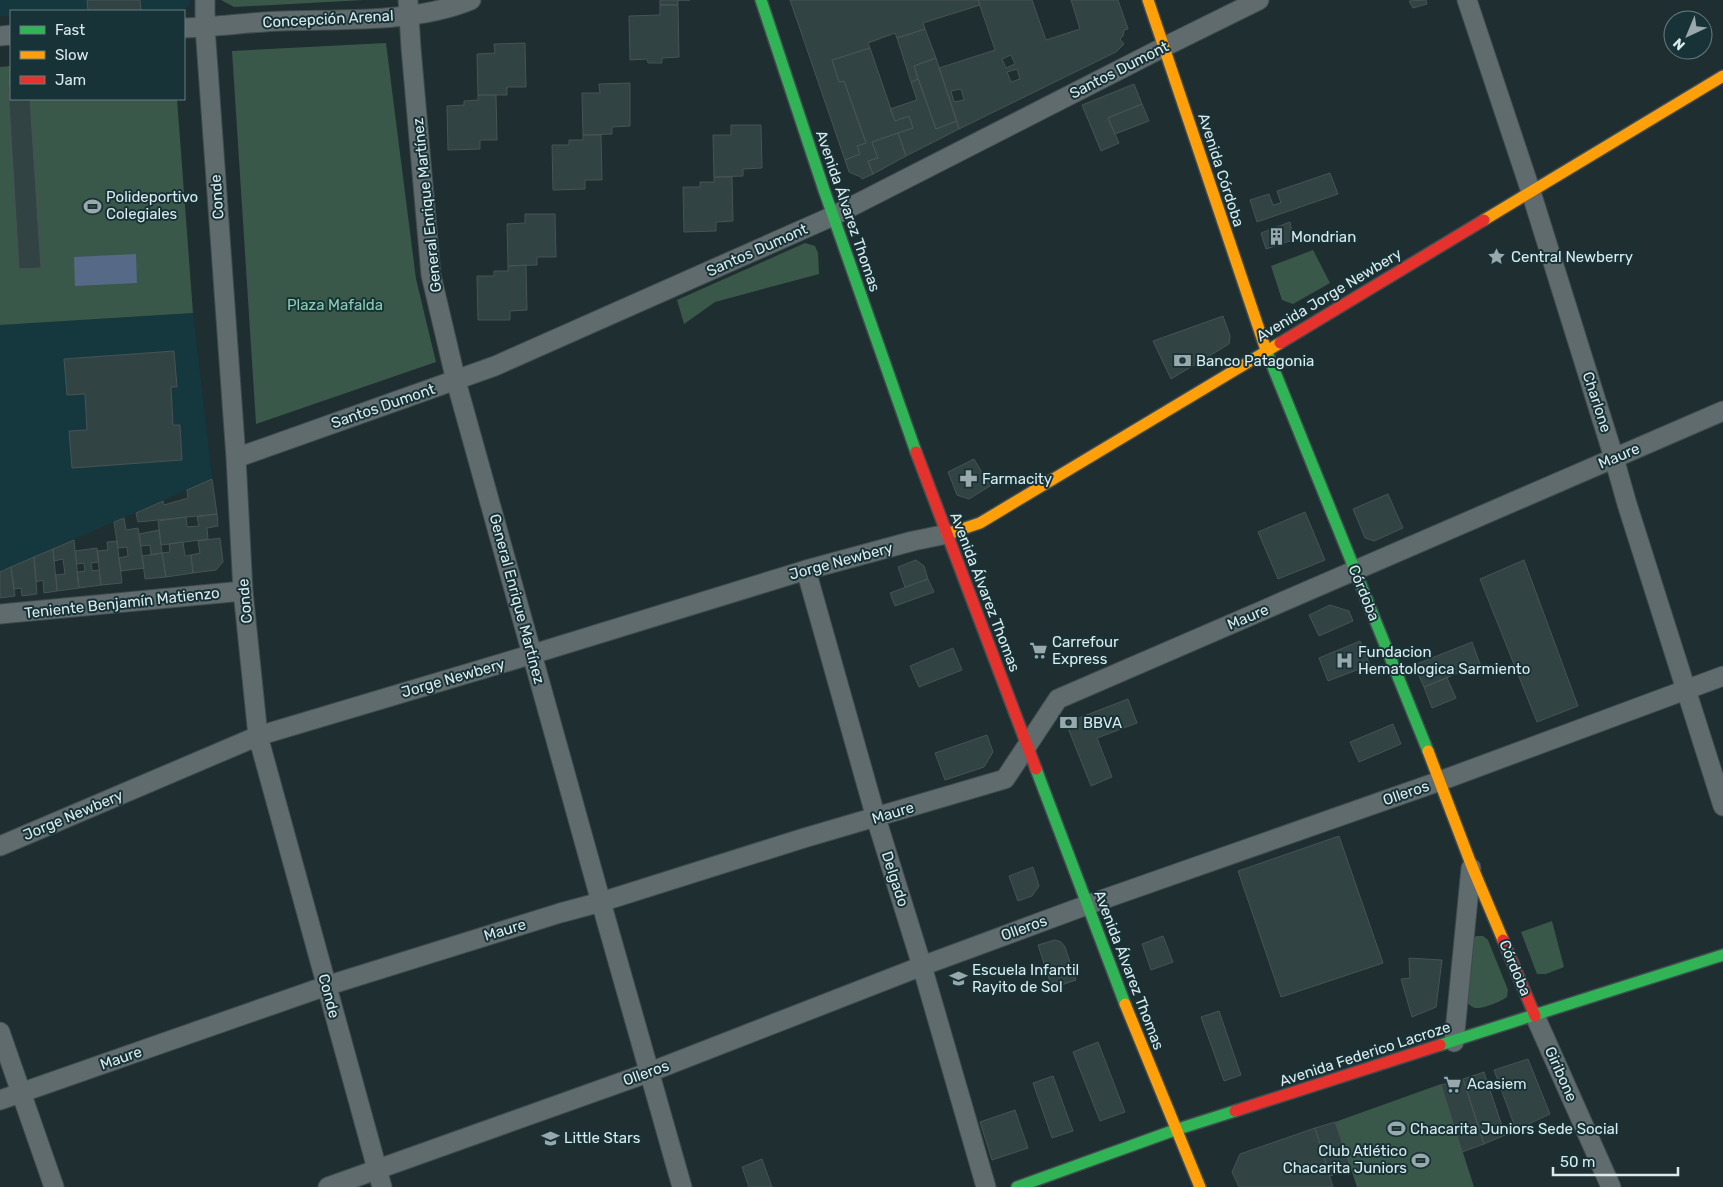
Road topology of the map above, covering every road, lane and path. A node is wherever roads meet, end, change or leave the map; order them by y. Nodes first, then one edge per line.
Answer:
1 (205, 0) edge
2 (471, 0) edge
3 (761, 0) edge
4 (1148, 0) edge
5 (1259, 0) edge
6 (1467, 0) edge
7 (408, 7) edge
8 (205, 26) junction
9 (185, 28) edge
10 (1164, 47) junction
11 (1723, 76) edge
12 (1531, 192) junction
13 (834, 216) junction
14 (1266, 350) junction
15 (456, 381) junction
16 (1723, 411) edge
17 (236, 458) junction
18 (1614, 458) junction
19 (947, 534) junction
20 (806, 570) junction
21 (1355, 571) junction
22 (243, 591) junction
23 (0, 614) edge
24 (533, 654) junction
25 (1723, 676) edge
26 (1686, 689) junction
27 (258, 736) junction
28 (1027, 747) junction
29 (1440, 781) junction
30 (1723, 806) edge
31 (876, 818) junction
32 (0, 846) edge
33 (1471, 864) junction
34 (600, 902) junction
35 (1087, 905) junction
36 (1723, 955) edge
37 (922, 966) junction
38 (326, 986) junction
39 (1535, 1016) junction
40 (0, 1032) edge
41 (1454, 1042) junction
42 (650, 1072) junction
43 (20, 1093) junction
44 (0, 1100) edge
45 (1175, 1130) junction
46 (377, 1168) junction
47 (54, 1187) edge
48 (328, 1187) edge
49 (382, 1187) edge
50 (682, 1187) edge
51 (986, 1187) edge
52 (1017, 1187) edge
53 (1200, 1187) edge
54 (1611, 1187) edge

1 - 8 street, Conde
2 - 7 street, Concepción Arenal
3 - 13 main road, Avenida Álvarez Thomas
4 - 10 main road, Avenida Córdoba
5 - 10 street, Santos Dumont
6 - 12 street, Charlone
7 - 8 street, Concepción Arenal
7 - 15 street, General Enrique Martínez
8 - 9 street, Concepción Arenal
8 - 17 street, Conde
10 - 13 street, Santos Dumont
10 - 14 main road, Avenida Córdoba
11 - 12 main road, Avenida Jorge Newbery
12 - 14 main road, Avenida Jorge Newbery
12 - 18 street, Charlone
13 - 15 street, Santos Dumont
13 - 19 main road, Avenida Álvarez Thomas
14 - 19 main road, Avenida Jorge Newbery
14 - 21 main road, Córdoba
15 - 17 street, Santos Dumont
15 - 24 street, General Enrique Martínez
16 - 18 street, Maure
17 - 22 street, Conde
18 - 21 street, Maure
18 - 26 street, Charlone
19 - 20 street, Jorge Newbery
19 - 28 main road, Avenida Álvarez Thomas
20 - 24 street, Jorge Newbery
20 - 31 street, Delgado
21 - 28 street, Maure
21 - 29 main road, Córdoba
22 - 23 street, Teniente Benjamín Matienzo
22 - 27 street, Conde
24 - 27 street, Jorge Newbery
24 - 34 street, General Enrique Martínez
25 - 26 street, Olleros
26 - 29 street, Olleros
26 - 30 street, Charlone
27 - 32 street, Jorge Newbery
27 - 38 street, Conde
28 - 31 street, Maure
28 - 35 main road, Avenida Álvarez Thomas
29 - 33 main road, Córdoba
29 - 35 street, Olleros
31 - 34 street, Maure
31 - 37 street, Delgado
33 - 39 main road, Córdoba
33 - 41 street, Córdoba
34 - 38 street, Maure
34 - 42 street, General Enrique Martínez
35 - 37 street, Olleros
35 - 45 main road, Avenida Álvarez Thomas
36 - 39 main road, Avenida Federico Lacroze
37 - 42 street, Olleros
37 - 51 street, Delgado
38 - 43 street, Maure
38 - 46 street, Conde
39 - 41 main road, Avenida Federico Lacroze
39 - 54 street, Giribone
40 - 43 street
41 - 45 main road, Avenida Federico Lacroze
42 - 46 street, Olleros
42 - 50 street, General Enrique Martínez
43 - 44 street, Maure
43 - 47 street
45 - 52 main road, Avenida Federico Lacroze
45 - 53 main road, Avenida Álvarez Thomas
46 - 48 street, Olleros
46 - 49 street, Conde

